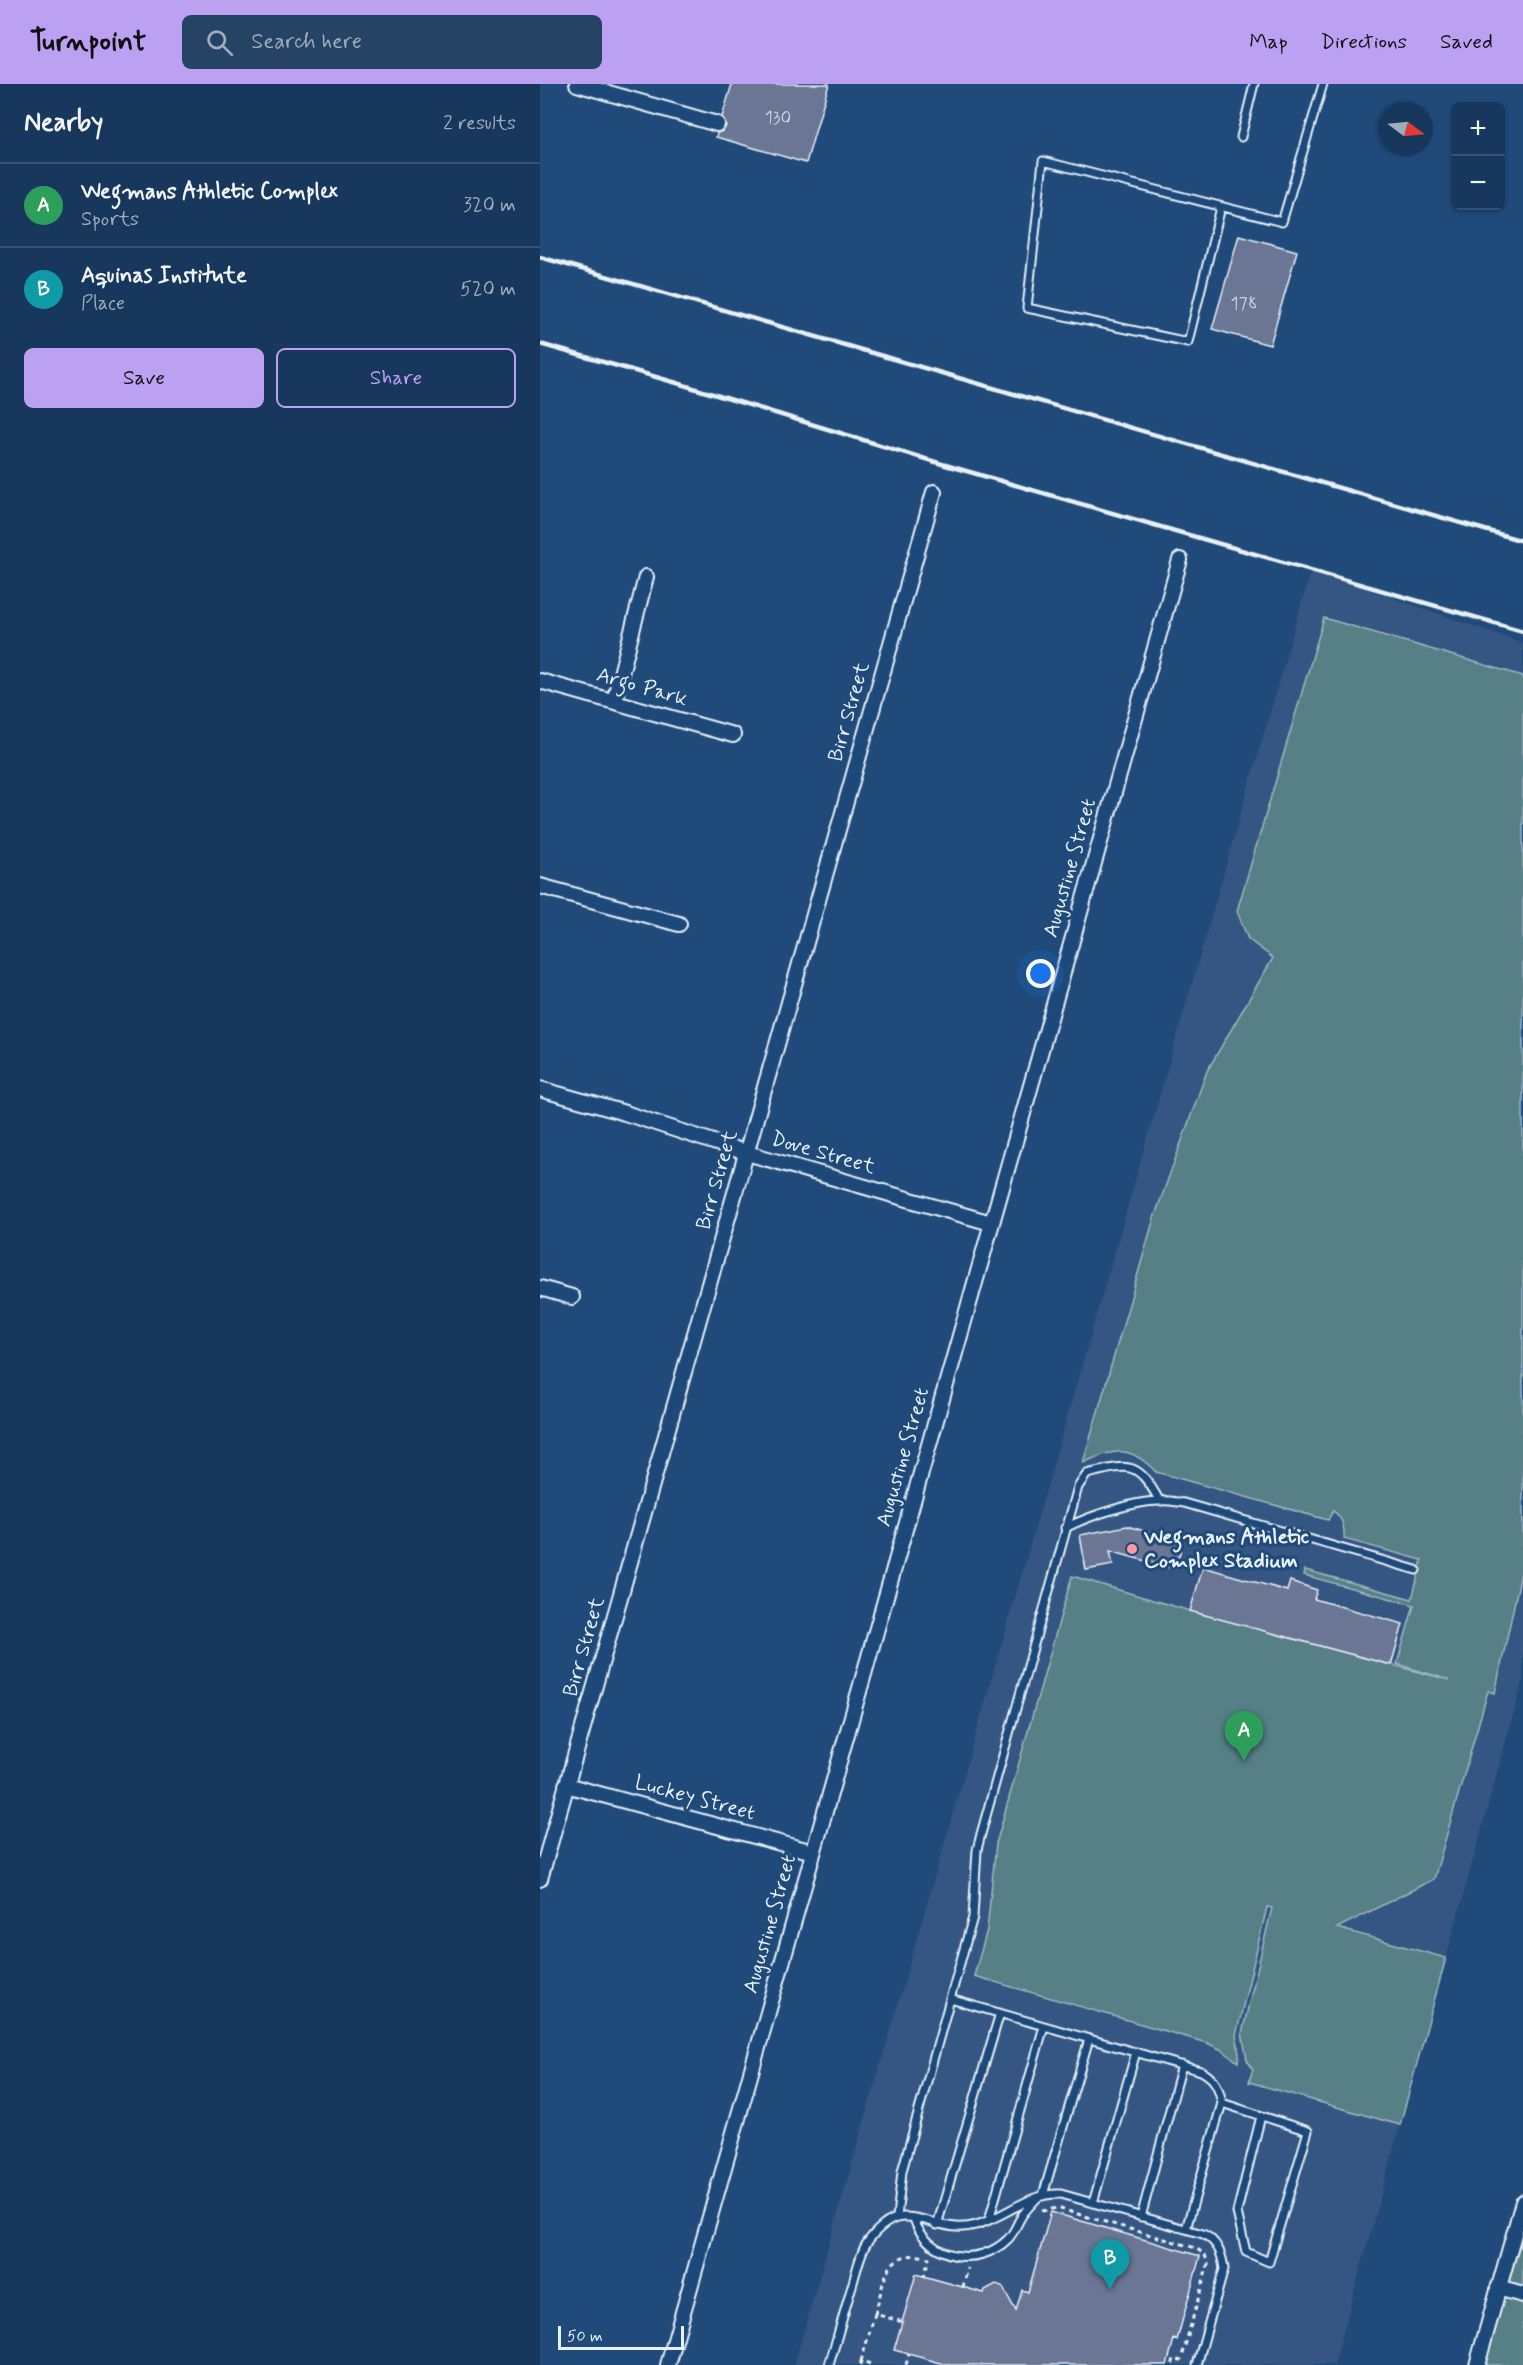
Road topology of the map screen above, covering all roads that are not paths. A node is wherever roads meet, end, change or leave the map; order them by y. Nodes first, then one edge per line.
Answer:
1 (577, 84) edge
2 (1254, 84) edge
3 (1323, 84) edge
4 (617, 89) edge
5 (717, 124) dead end
6 (1241, 137) dead end
7 (1221, 207) junction
8 (934, 492) dead end
9 (1180, 561) dead end
10 (646, 577) dead end
11 (540, 681) edge
12 (614, 701) junction
13 (733, 735) dead end
14 (540, 886) edge
15 (679, 924) dead end
16 (540, 1089) edge
17 (747, 1153) junction
18 (991, 1223) junction
19 (540, 1288) edge
20 (572, 1297) dead end
21 (1159, 1500) junction
22 (1065, 1528) junction
23 (1416, 1570) dead end
24 (566, 1785) junction
25 (813, 1852) junction
26 (540, 1879) edge
27 (950, 1999) junction
28 (1000, 2013) junction
29 (1044, 2026) junction
30 (1089, 2039) junction
31 (1136, 2052) junction
32 (1182, 2065) junction
33 (1222, 2103) junction
34 (1261, 2116) junction
35 (1041, 2196) junction
36 (1523, 2202) edge
37 (1093, 2203) junction
38 (897, 2217) junction
39 (1140, 2217) junction
40 (914, 2219) junction
41 (989, 2220) junction
42 (937, 2224) junction
43 (1186, 2229) junction
44 (1498, 2288) junction
45 (1523, 2295) edge
46 (668, 2365) edge
47 (829, 2365) edge
48 (1197, 2365) edge
49 (1477, 2365) edge

1 - 4 street
2 - 6 lane
3 - 7 lane
4 - 5 street
7 - 7 lane
8 - 17 street, Birr Street
9 - 18 street, Augustine Street
10 - 12 street
11 - 12 street, Argo Park
12 - 13 street, Argo Park
14 - 15 street
16 - 17 street, Dove Street
17 - 18 street, Dove Street
17 - 24 street, Birr Street
18 - 25 street, Augustine Street
19 - 20 street
21 - 22 lane
21 - 22 lane
21 - 23 lane
22 - 27 lane
24 - 25 street, Luckey Street
24 - 26 street, Birr Street
25 - 46 street, Augustine Street
27 - 28 lane
27 - 38 lane
28 - 29 lane
28 - 42 lane
29 - 30 lane
29 - 41 lane
30 - 31 lane
30 - 35 lane
31 - 32 lane
31 - 37 lane
32 - 33 lane
32 - 39 lane
33 - 34 lane
33 - 43 lane
34 - 34 lane
35 - 37 lane
35 - 40 lane
35 - 41 lane
36 - 44 street
37 - 39 lane
38 - 40 lane
38 - 47 lane
39 - 43 lane
40 - 42 lane
41 - 42 lane
43 - 48 lane
44 - 45 street
44 - 49 street

